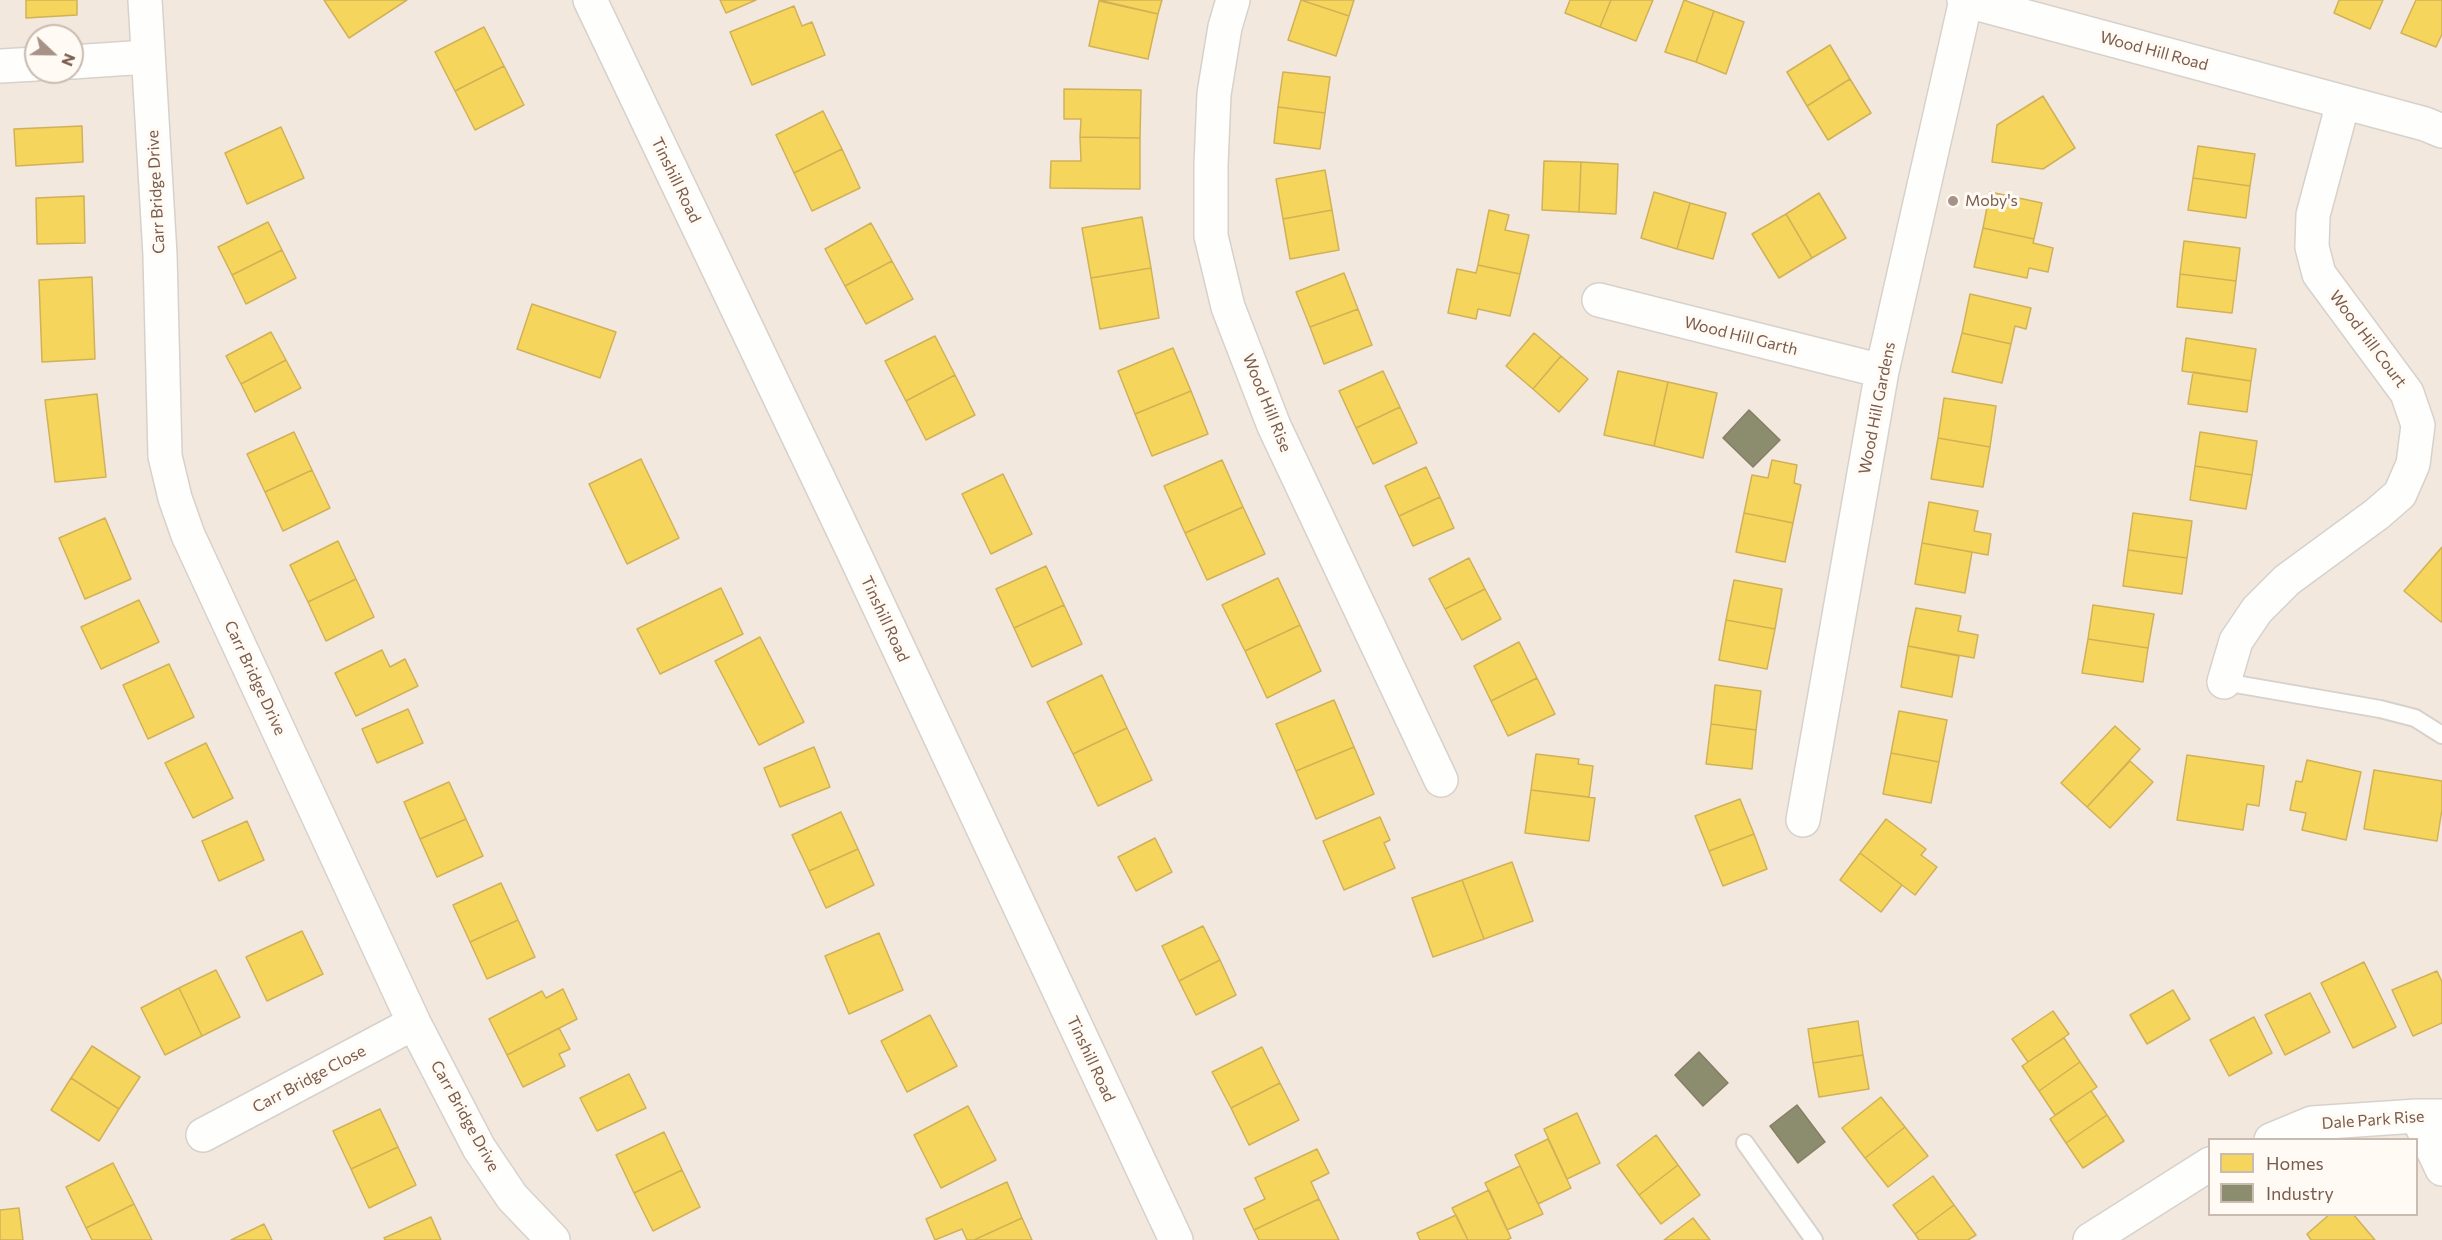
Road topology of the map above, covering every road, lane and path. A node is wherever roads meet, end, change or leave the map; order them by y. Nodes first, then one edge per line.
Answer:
1 (145, 0) edge
2 (590, 0) edge
3 (1233, 0) edge
4 (1965, 0) edge
5 (147, 57) junction
6 (84, 61) edge
7 (24, 65) edge
8 (0, 66) edge
9 (2343, 103) junction
10 (2442, 131) edge
11 (1599, 300) dead end
12 (1882, 371) junction
13 (2224, 682) joint
14 (2442, 735) edge
15 (1441, 780) dead end
16 (1803, 820) dead end
17 (414, 1023) junction
18 (2429, 1116) edge
19 (203, 1135) dead end
20 (2276, 1138) edge
21 (1745, 1143) dead end
22 (2208, 1165) edge
23 (2442, 1169) edge
24 (553, 1240) edge
25 (1176, 1240) edge
26 (1815, 1240) edge
27 (2090, 1240) edge

1 - 5 street, Carr Bridge Drive
2 - 25 street, Tinshill Road
3 - 15 street, Wood Hill Rise
4 - 9 street, Wood Hill Road
4 - 12 street, Wood Hill Gardens
5 - 6 street
5 - 17 street, Carr Bridge Drive
7 - 8 street
9 - 10 street, Wood Hill Road
9 - 13 street, Wood Hill Court
11 - 12 street, Wood Hill Garth
12 - 16 street, Wood Hill Gardens
13 - 14 lane
17 - 19 street, Carr Bridge Close
17 - 24 street, Carr Bridge Drive
18 - 20 street, Dale Park Rise
18 - 23 street
21 - 26 lane
22 - 27 street

